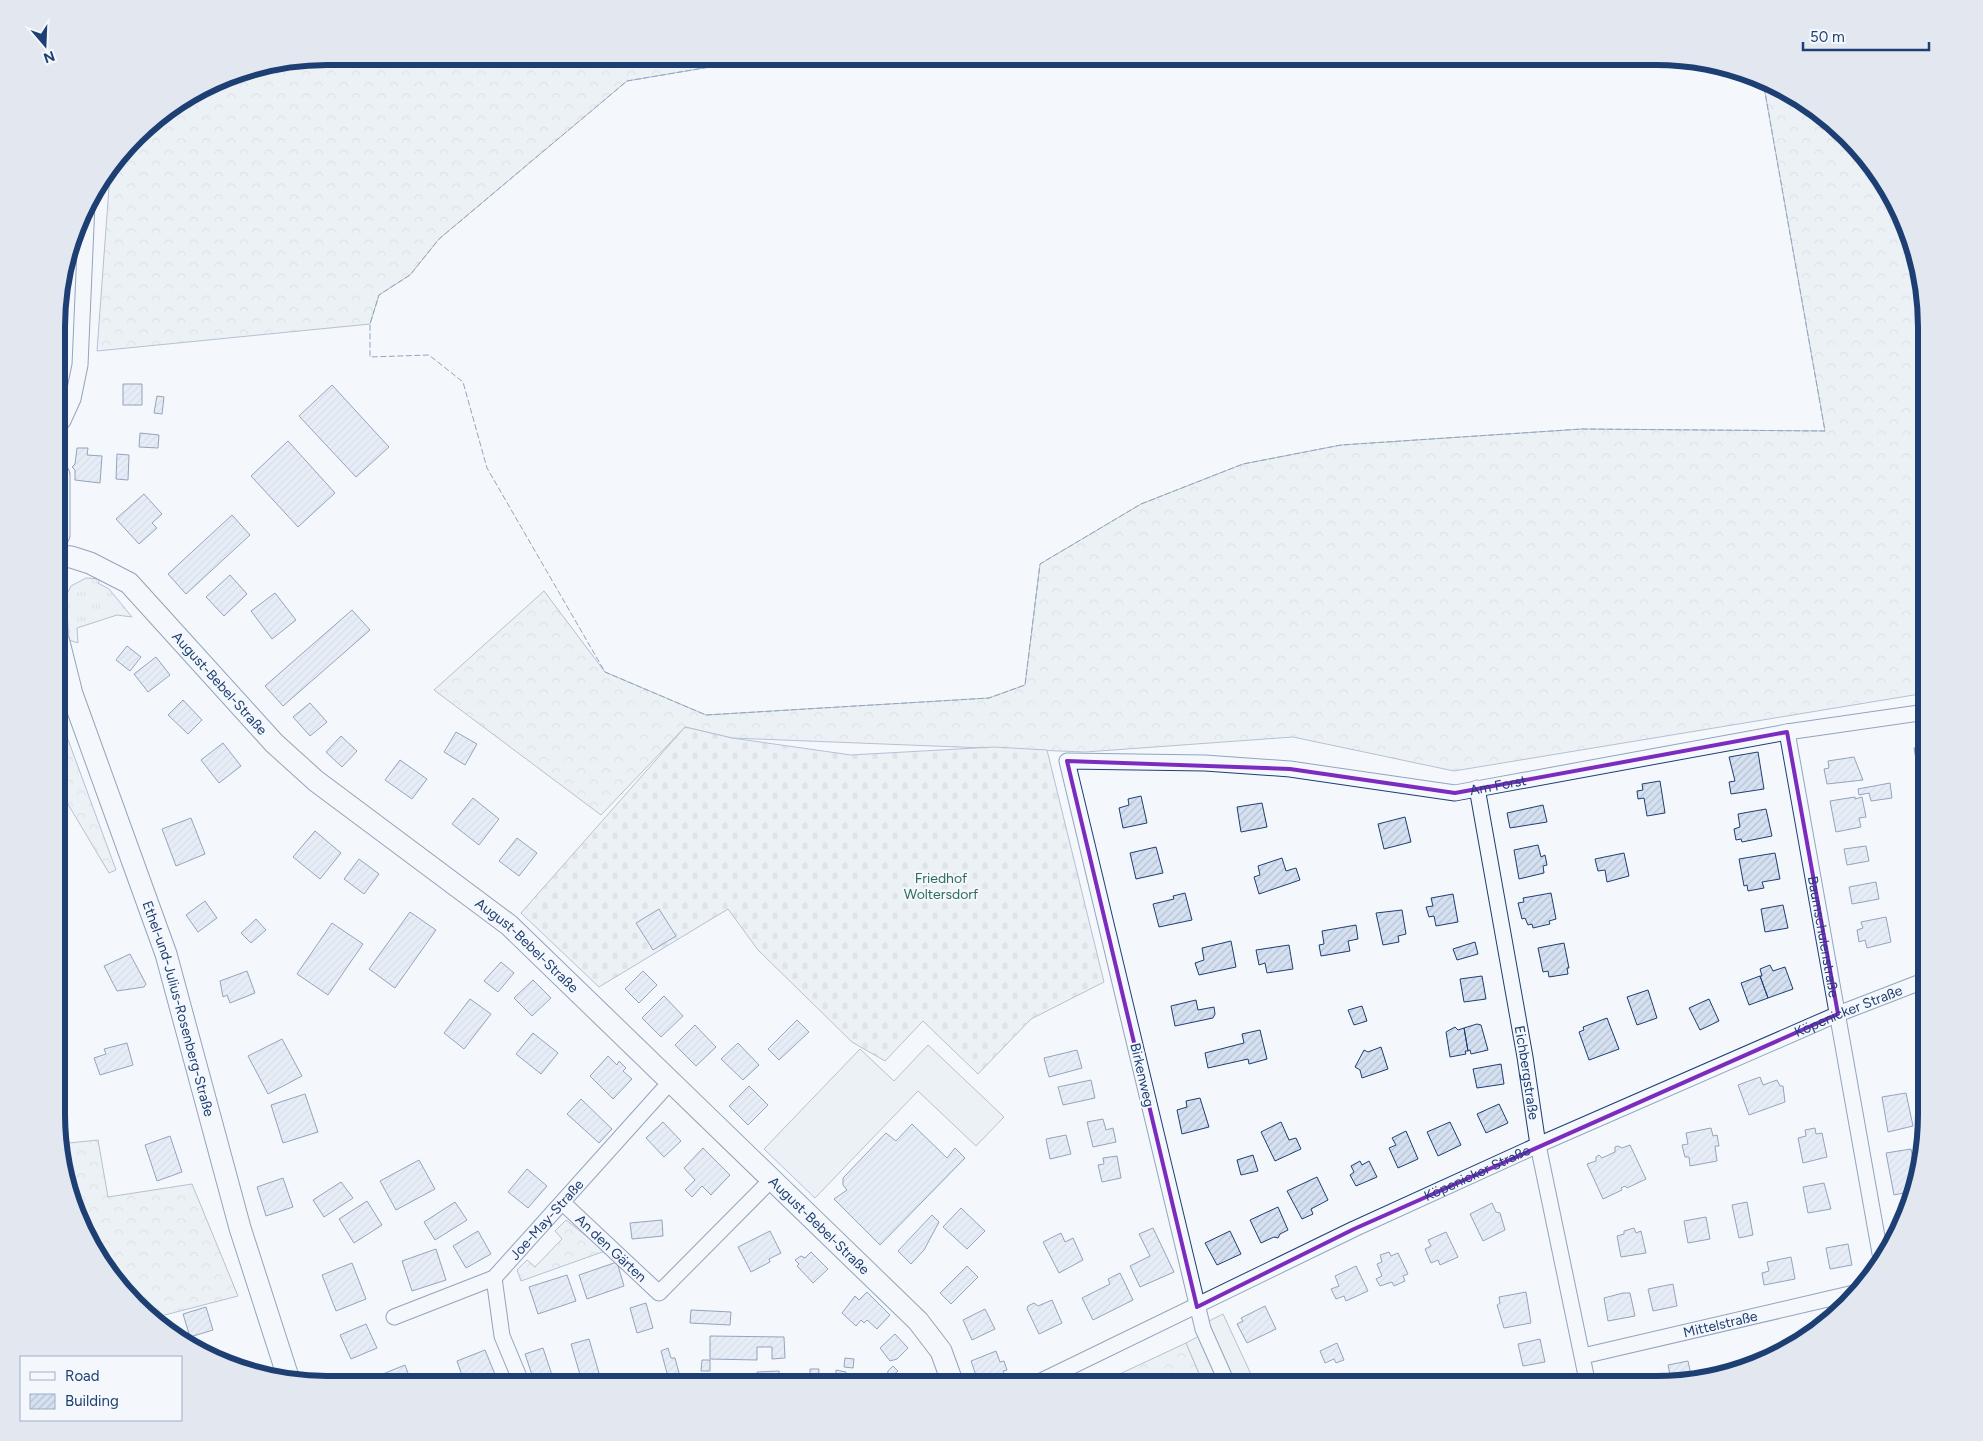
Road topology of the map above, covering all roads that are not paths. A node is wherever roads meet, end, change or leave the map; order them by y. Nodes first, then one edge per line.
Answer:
1 (86, 225) edge
2 (65, 416) edge
3 (65, 557) edge
4 (65, 668) edge
5 (1918, 713) edge
6 (1787, 732) junction
7 (1066, 761) joint
8 (1477, 788) junction
9 (1918, 983) edge
10 (1838, 1014) junction
11 (671, 1081) junction
12 (1538, 1145) junction
13 (772, 1179) junction
14 (563, 1203) junction
15 (1879, 1250) edge
16 (494, 1278) junction
17 (1845, 1295) edge
18 (1197, 1307) junction
19 (394, 1317) dead end
20 (1583, 1356) junction
21 (287, 1373) edge
22 (519, 1376) edge
23 (950, 1376) edge
24 (1052, 1376) edge
25 (1224, 1376) edge
26 (1586, 1376) edge

1 - 2 street
3 - 11 street, August-Bebel-Straße
4 - 21 street, Ethel-und-Julius-Rosenberg-Straße
5 - 6 street, Am Forst
6 - 8 street, Am Forst
6 - 10 street, Baumschulenstraße
7 - 8 street, Am Forst
7 - 18 street, Birkenweg
8 - 12 street, Eichbergstraße
9 - 10 street, Köpenicker Straße
10 - 12 street, Köpenicker Straße
10 - 15 street, Baumschulenstraße
11 - 13 street, August-Bebel-Straße
11 - 14 street, Joe-May-Straße
12 - 18 street, Köpenicker Straße
12 - 20 street, Eichbergstraße
13 - 14 street, An den Gärten
13 - 23 street, August-Bebel-Straße
14 - 16 street, Joe-May-Straße
16 - 19 street, Joe-May-Straße
16 - 22 street
17 - 20 street, Mittelstraße
18 - 24 street, Köpenicker Straße
18 - 25 street, Birkenweg
20 - 26 street, Eichbergstraße

